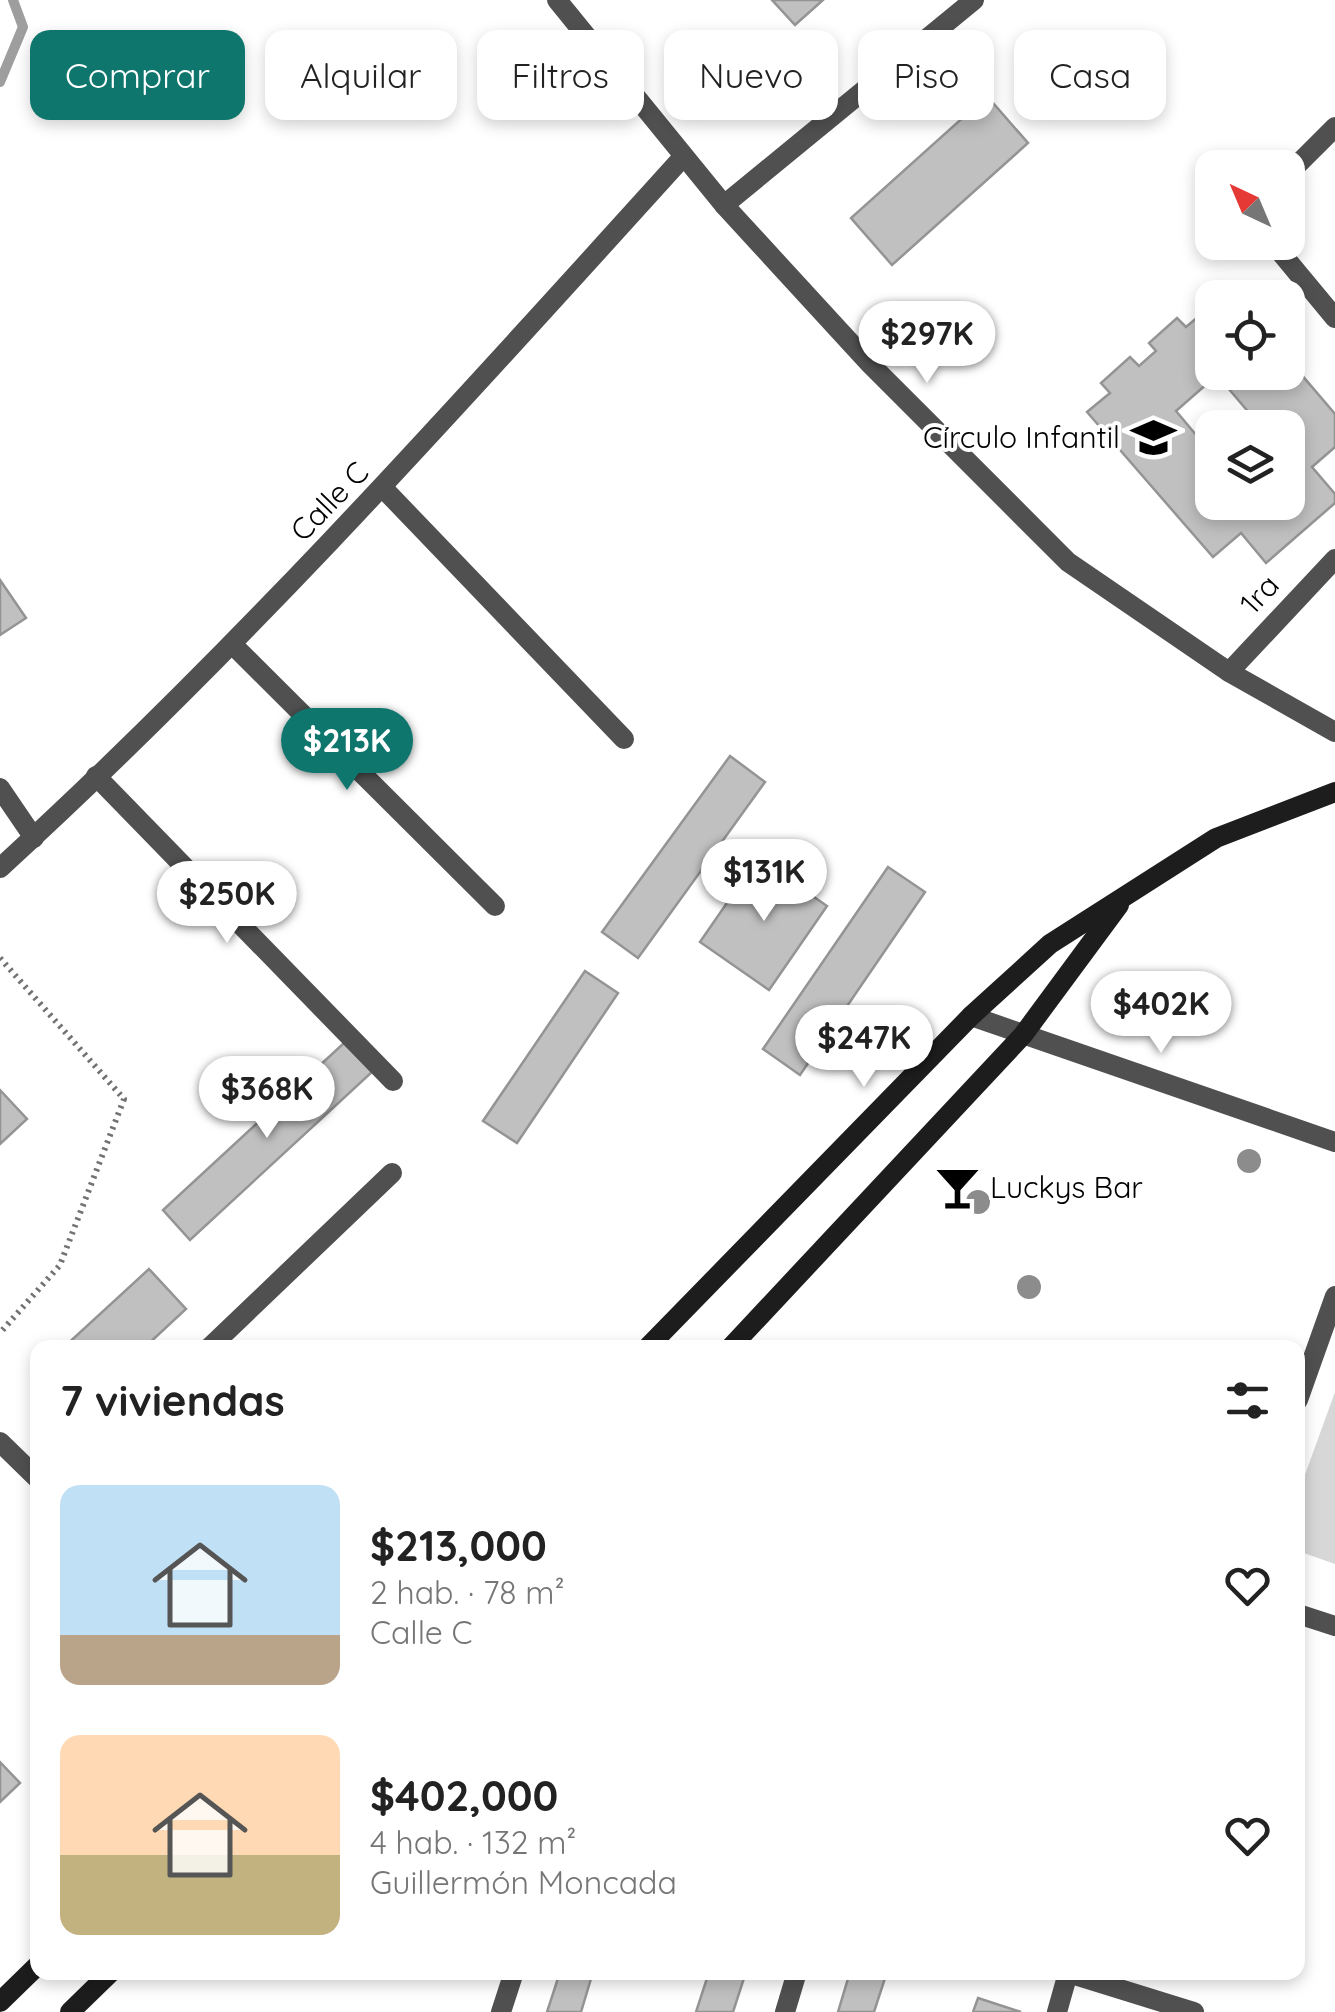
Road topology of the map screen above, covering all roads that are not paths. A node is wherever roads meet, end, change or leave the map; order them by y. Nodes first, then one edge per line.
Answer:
1 (557, 0) edge
2 (974, 0) edge
3 (1335, 127) edge
4 (683, 157) junction
5 (1305, 157) edge
6 (724, 205) junction
7 (1287, 260) edge
8 (1335, 318) edge
9 (383, 488) junction
10 (1335, 560) edge
11 (233, 645) junction
12 (1229, 672) junction
13 (1335, 732) edge
14 (624, 739) dead end
15 (96, 776) junction
16 (0, 788) edge
17 (1335, 792) edge
18 (34, 838) junction
19 (0, 868) edge
20 (1130, 892) junction
21 (495, 906) dead end
22 (971, 1016) junction
23 (1023, 1035) junction
24 (393, 1080) dead end
25 (1335, 1142) edge
26 (392, 1173) dead end
27 (1335, 1296) edge
28 (218, 1340) edge
29 (654, 1340) edge
30 (737, 1340) edge
31 (1305, 1380) edge
32 (0, 1442) edge
33 (30, 1472) edge
34 (1305, 1616) edge
35 (1335, 1626) edge
36 (30, 1973) edge
37 (102, 1980) edge
38 (511, 1980) edge
39 (795, 1980) edge
40 (1065, 1980) edge
41 (1090, 1980) edge
42 (0, 2002) edge
43 (70, 2012) edge
44 (501, 2012) edge
45 (785, 2012) edge
46 (1057, 2012) edge
47 (1194, 2012) edge

1 - 4 street
2 - 6 street
3 - 5 street
4 - 6 street
4 - 9 street, Calle C
6 - 12 street
7 - 8 street
9 - 11 street, Calle C
9 - 14 street
10 - 12 street, 1ra
11 - 15 street, Calle C
11 - 21 street
12 - 13 street
15 - 18 street, Calle C
15 - 24 street
16 - 18 street
17 - 20 main road
18 - 19 street, Calle C
20 - 22 main road
20 - 23 main road
22 - 23 street
22 - 29 main road
23 - 25 street
23 - 30 main road
26 - 28 street
27 - 31 street
32 - 33 street
34 - 35 street
36 - 42 main road
37 - 43 main road
38 - 44 street
39 - 45 street
40 - 46 street
41 - 47 street

